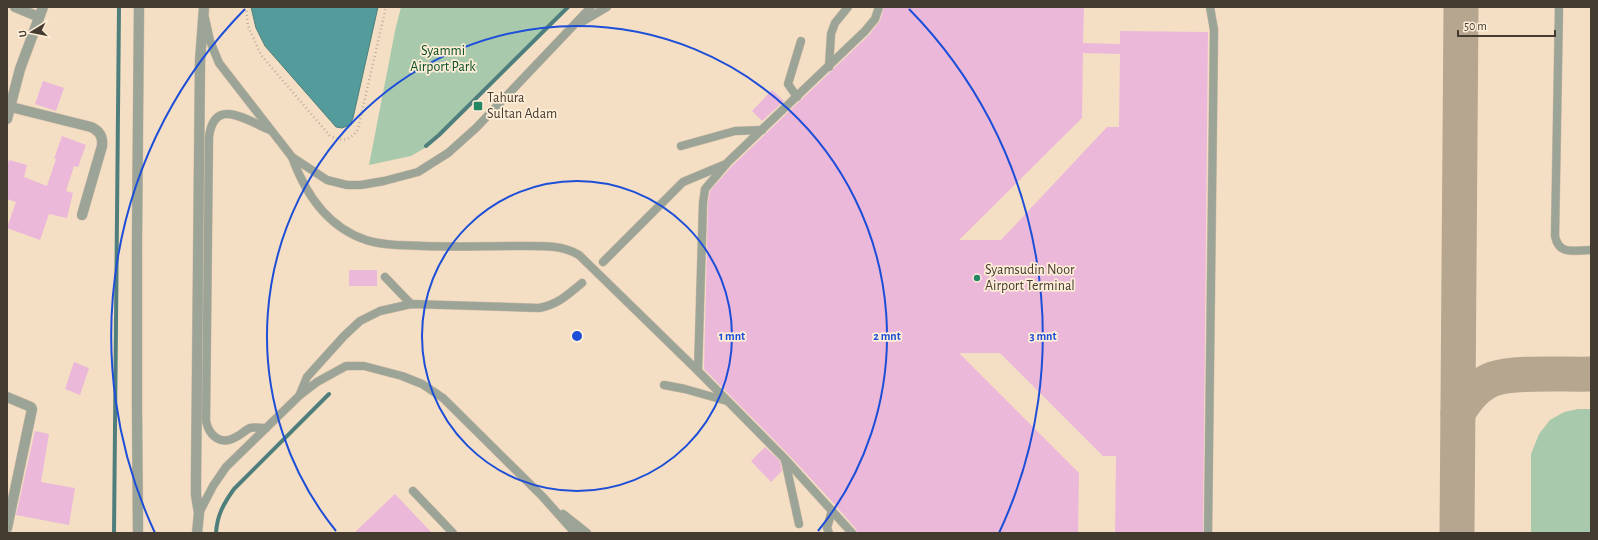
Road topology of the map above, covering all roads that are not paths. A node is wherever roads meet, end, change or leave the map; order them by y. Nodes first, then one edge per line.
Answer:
1 (15, 7) edge
2 (139, 7) edge
3 (204, 7) edge
4 (591, 7) edge
5 (607, 7) edge
6 (848, 7) edge
7 (879, 7) edge
8 (1210, 7) edge
9 (1559, 7) edge
10 (41, 12) edge
11 (572, 28) junction
12 (801, 41) dead end
13 (829, 67) junction
14 (797, 97) junction
15 (11, 107) junction
16 (7, 119) edge
17 (270, 130) junction
18 (762, 130) junction
19 (681, 146) dead end
20 (292, 157) junction
21 (728, 162) junction
22 (82, 215) dead end
23 (1591, 250) edge
24 (603, 262) dead end
25 (385, 277) dead end
26 (582, 283) dead end
27 (411, 304) junction
28 (698, 371) junction
29 (664, 385) dead end
30 (300, 395) junction
31 (7, 397) edge
32 (727, 401) junction
33 (266, 428) junction
34 (785, 460) junction
35 (413, 491) dead end
36 (542, 496) junction
37 (832, 510) junction
38 (199, 514) junction
39 (799, 524) dead end
40 (7, 528) edge
41 (138, 533) edge
42 (197, 533) edge
43 (453, 533) edge
44 (575, 533) edge
45 (587, 533) edge
46 (829, 533) edge
47 (852, 533) edge
48 (1208, 533) edge

1 - 10 street
2 - 41 street
3 - 17 lane
3 - 38 street
4 - 11 lane
5 - 11 lane
6 - 13 lane
7 - 13 lane
8 - 48 lane
9 - 23 lane
10 - 15 street
11 - 20 lane
12 - 14 lane
13 - 14 lane
14 - 18 lane
15 - 16 street
15 - 22 street
17 - 20 lane
17 - 33 lane
18 - 19 lane
18 - 21 lane
20 - 28 lane
21 - 24 lane
21 - 28 lane
25 - 27 lane
26 - 27 lane
27 - 30 lane
28 - 32 lane
29 - 32 lane
30 - 33 lane
30 - 36 lane
31 - 40 street
32 - 34 lane
33 - 38 lane
34 - 37 lane
34 - 39 lane
35 - 43 lane
36 - 44 lane
36 - 45 lane
37 - 46 lane
37 - 47 lane
38 - 42 street

